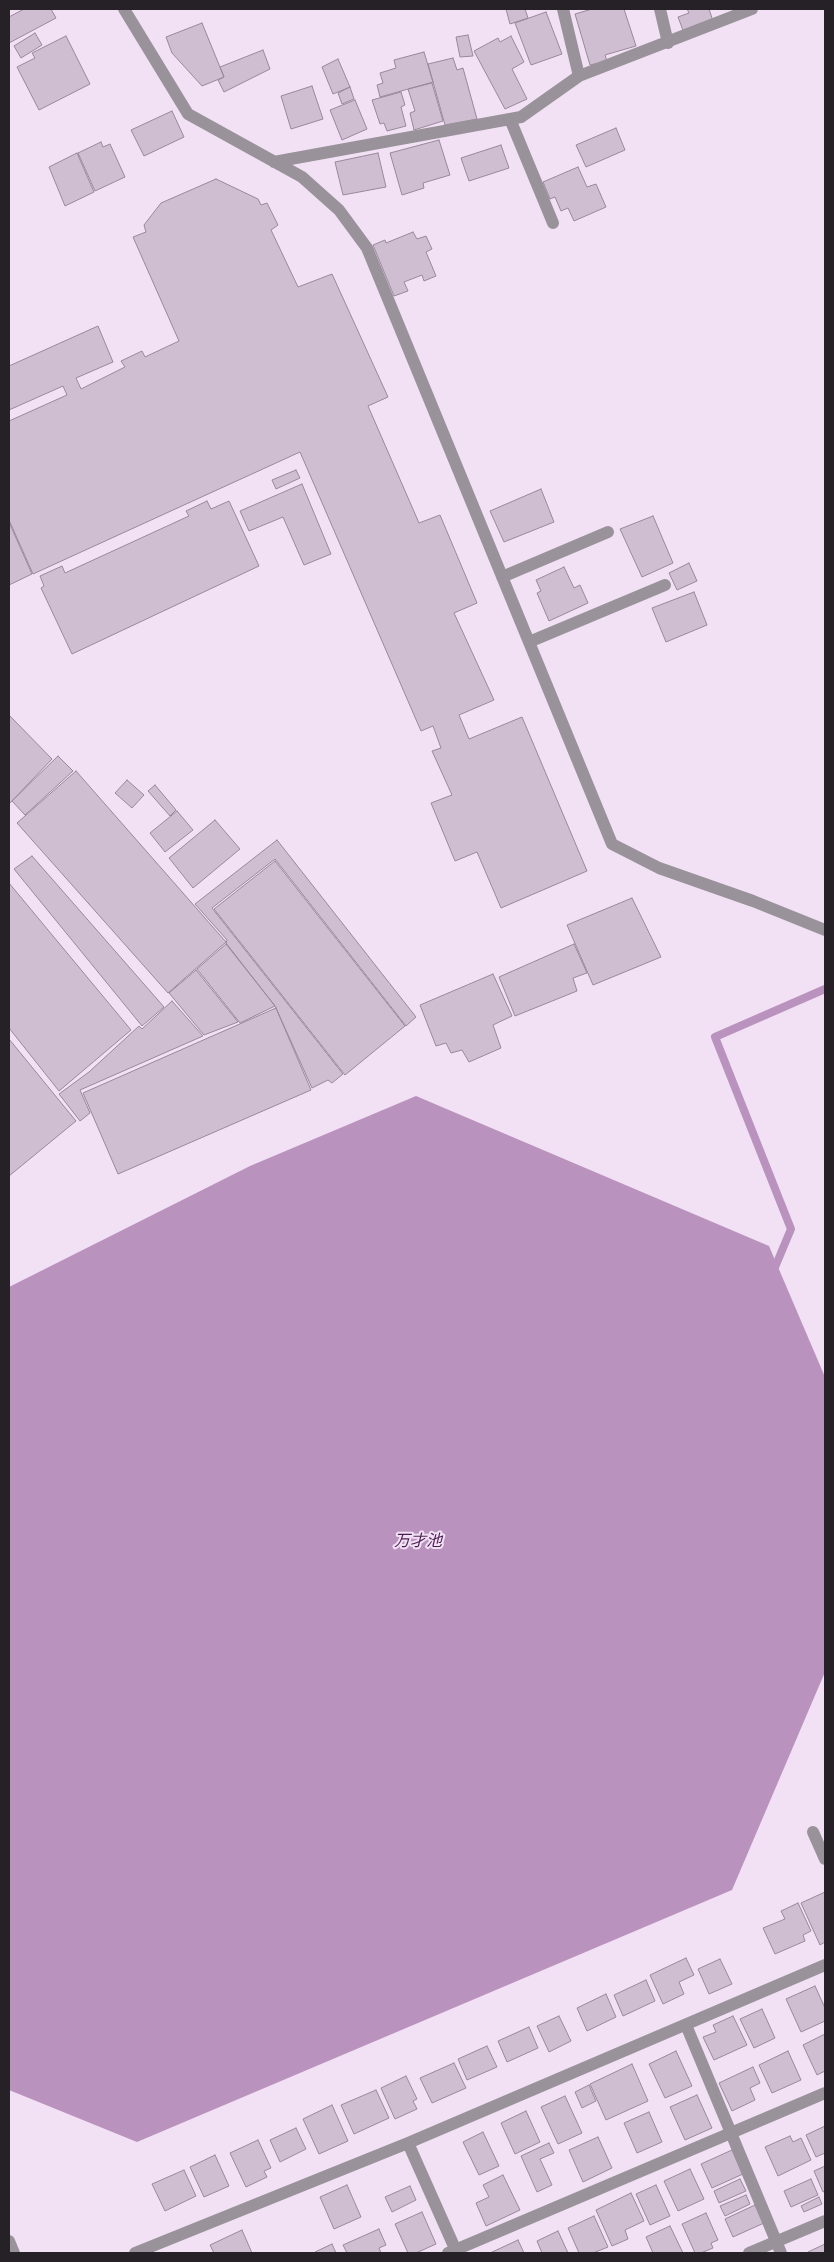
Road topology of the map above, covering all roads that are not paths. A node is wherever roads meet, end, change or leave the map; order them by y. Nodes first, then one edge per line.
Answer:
1 (124, 9) edge
2 (563, 9) edge
3 (660, 9) edge
4 (752, 9) edge
5 (668, 42) junction
6 (579, 76) junction
7 (510, 119) junction
8 (274, 162) junction
9 (553, 223) dead end
10 (608, 532) dead end
11 (502, 577) junction
12 (665, 585) dead end
13 (529, 642) junction
14 (825, 930) edge
15 (813, 1832) dead end
16 (825, 1859) edge
17 (825, 1965) edge
18 (686, 2025) junction
19 (825, 2093) edge
20 (730, 2133) junction
21 (408, 2143) junction
22 (825, 2221) edge
23 (9, 2241) edge
24 (779, 2248) edge
25 (453, 2252) edge
26 (14, 2253) edge
27 (134, 2253) edge
28 (749, 2253) edge

1 - 8 street
2 - 6 street
3 - 5 street
4 - 5 street
5 - 6 street
6 - 7 street
7 - 8 street
7 - 9 street
8 - 11 street
10 - 11 street
11 - 13 street
12 - 13 street
13 - 14 street
15 - 16 street
17 - 18 street
18 - 20 street
18 - 21 street
19 - 20 street
20 - 24 street
20 - 25 street
21 - 25 street
21 - 27 street
22 - 24 street
23 - 26 street
24 - 28 street

